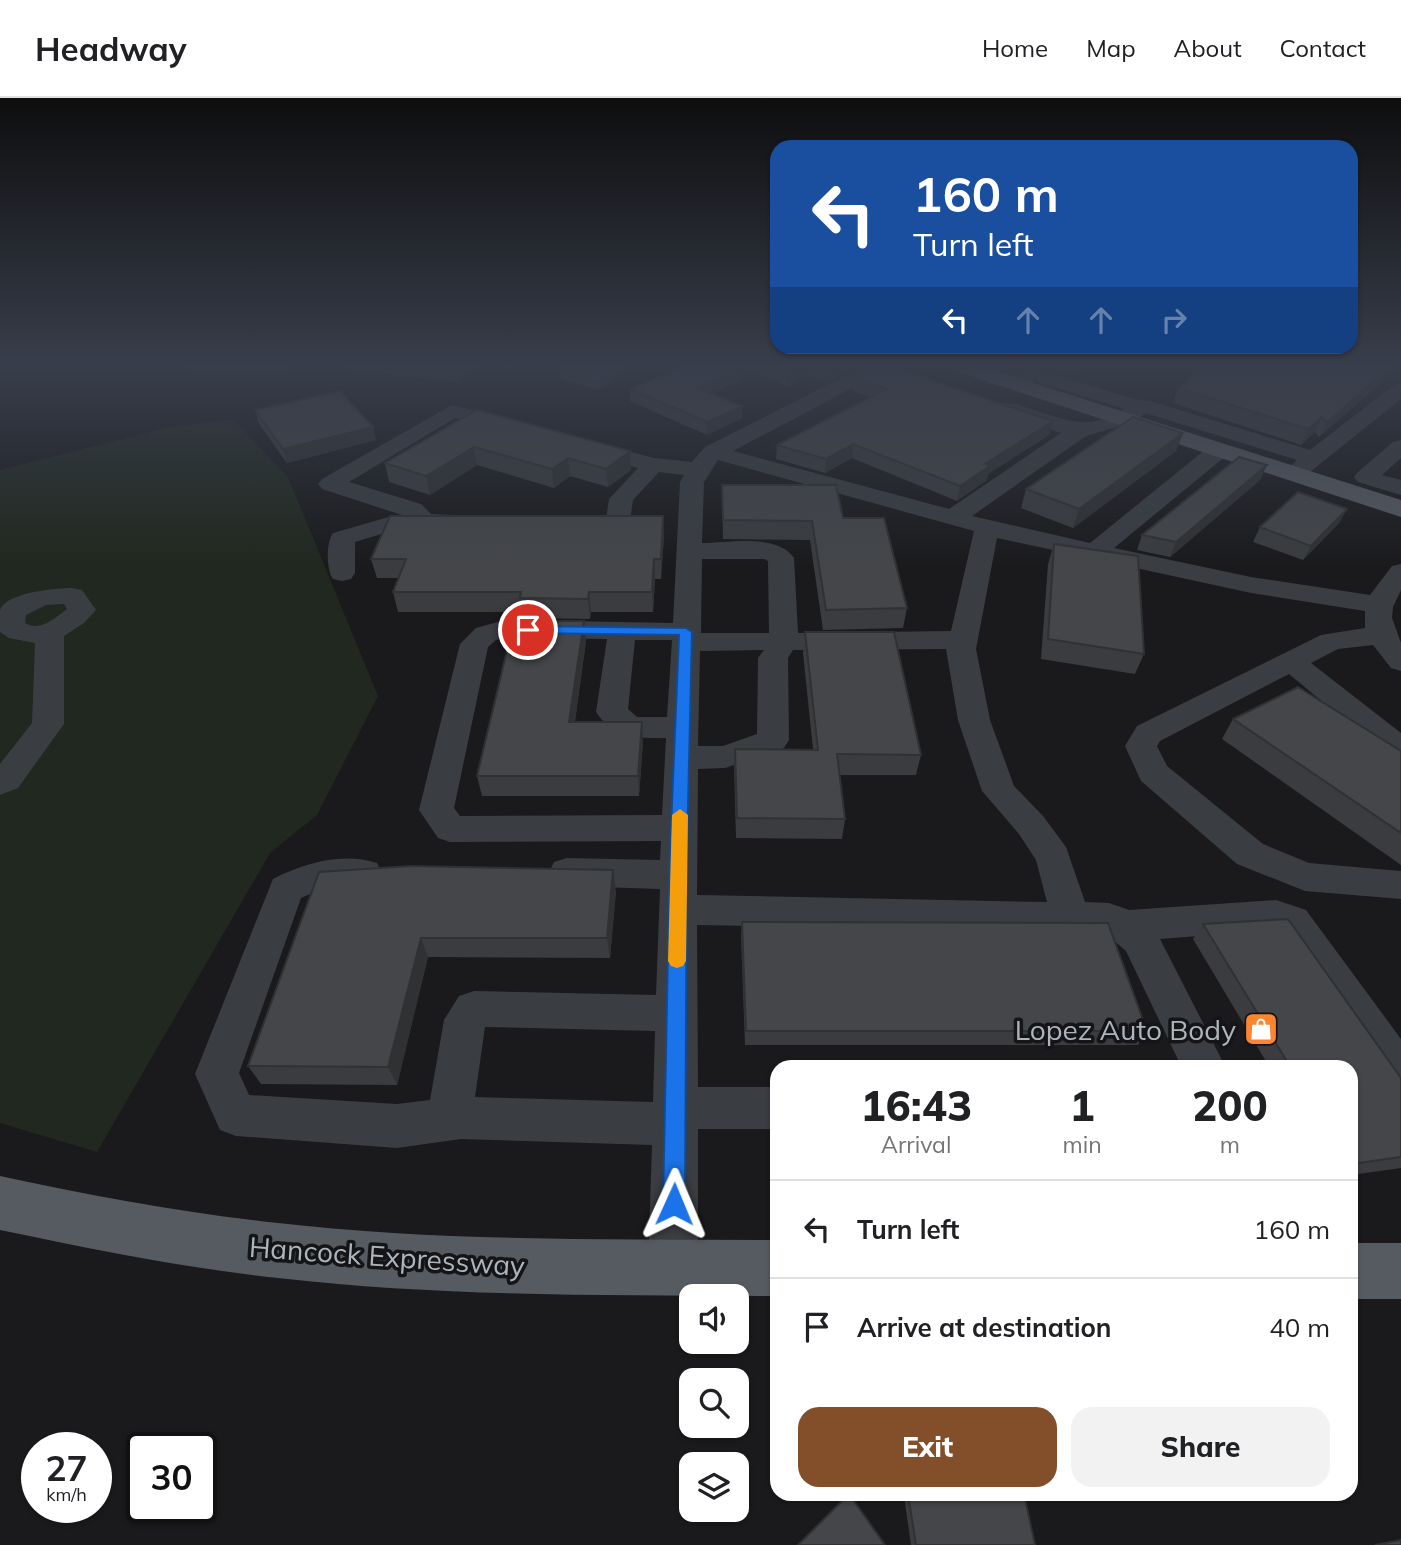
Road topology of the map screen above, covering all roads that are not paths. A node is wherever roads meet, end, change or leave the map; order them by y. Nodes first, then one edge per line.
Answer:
1 (414, 434) edge
2 (756, 434) edge
3 (1074, 434) edge
4 (1180, 434) edge
5 (1248, 434) edge
6 (1344, 434) edge
7 (559, 440) edge
8 (1401, 447) edge
9 (1219, 450) junction
10 (1319, 453) junction
11 (705, 460) junction
12 (1363, 465) junction
13 (653, 466) junction
14 (1293, 474) junction
15 (1335, 488) junction
16 (1400, 502) edge
17 (953, 518) junction
18 (590, 520) edge
19 (494, 521) edge
20 (424, 522) junction
21 (660, 527) junction
22 (987, 527) junction
23 (1095, 551) junction
24 (1401, 572) edge
25 (342, 573) dead end
26 (1380, 620) junction
27 (622, 631) junction
28 (50, 635) dead end
29 (686, 637) junction
30 (963, 640) junction
31 (784, 641) junction
32 (1291, 661) junction
33 (1401, 662) edge
34 (684, 743) junction
35 (1401, 750) edge
36 (0, 783) edge
37 (679, 828) junction
38 (406, 870) edge
39 (528, 872) edge
40 (1401, 885) edge
41 (678, 892) junction
42 (1070, 915) junction
43 (1126, 926) junction
44 (676, 1013) junction
45 (1200, 1060) edge
46 (1401, 1074) edge
47 (770, 1109) edge
48 (675, 1116) junction
49 (461, 1118) junction
50 (0, 1203) edge
51 (673, 1267) junction
52 (770, 1268) edge
53 (1358, 1271) edge
54 (1401, 1271) edge

1 - 20 street
2 - 11 street
3 - 17 street
4 - 9 main road
5 - 10 street
6 - 10 street
7 - 13 street
8 - 12 street
9 - 14 main road
9 - 23 street
10 - 12 street
10 - 14 street
11 - 13 street
11 - 17 street
11 - 21 street
12 - 15 street
12 - 16 street
13 - 21 street
14 - 15 main road
15 - 16 main road
17 - 22 street
18 - 21 street
19 - 20 street
20 - 25 street
21 - 29 street
21 - 31 street
22 - 23 street
22 - 30 street
23 - 26 street
24 - 26 street
26 - 32 street
26 - 33 street
27 - 29 street
27 - 34 street
27 - 37 street
28 - 36 street
29 - 31 street
29 - 34 street
30 - 31 street
30 - 42 street
31 - 34 street
32 - 35 street
32 - 40 street
34 - 37 street
37 - 41 street
38 - 49 street
39 - 41 street
41 - 42 street
41 - 44 street
42 - 43 street
43 - 45 street
43 - 46 street
44 - 48 street
44 - 49 street
47 - 48 street
48 - 49 street
48 - 51 street
50 - 51 main road, Hancock Expressway
51 - 52 main road, Hancock Expressway
53 - 54 main road

